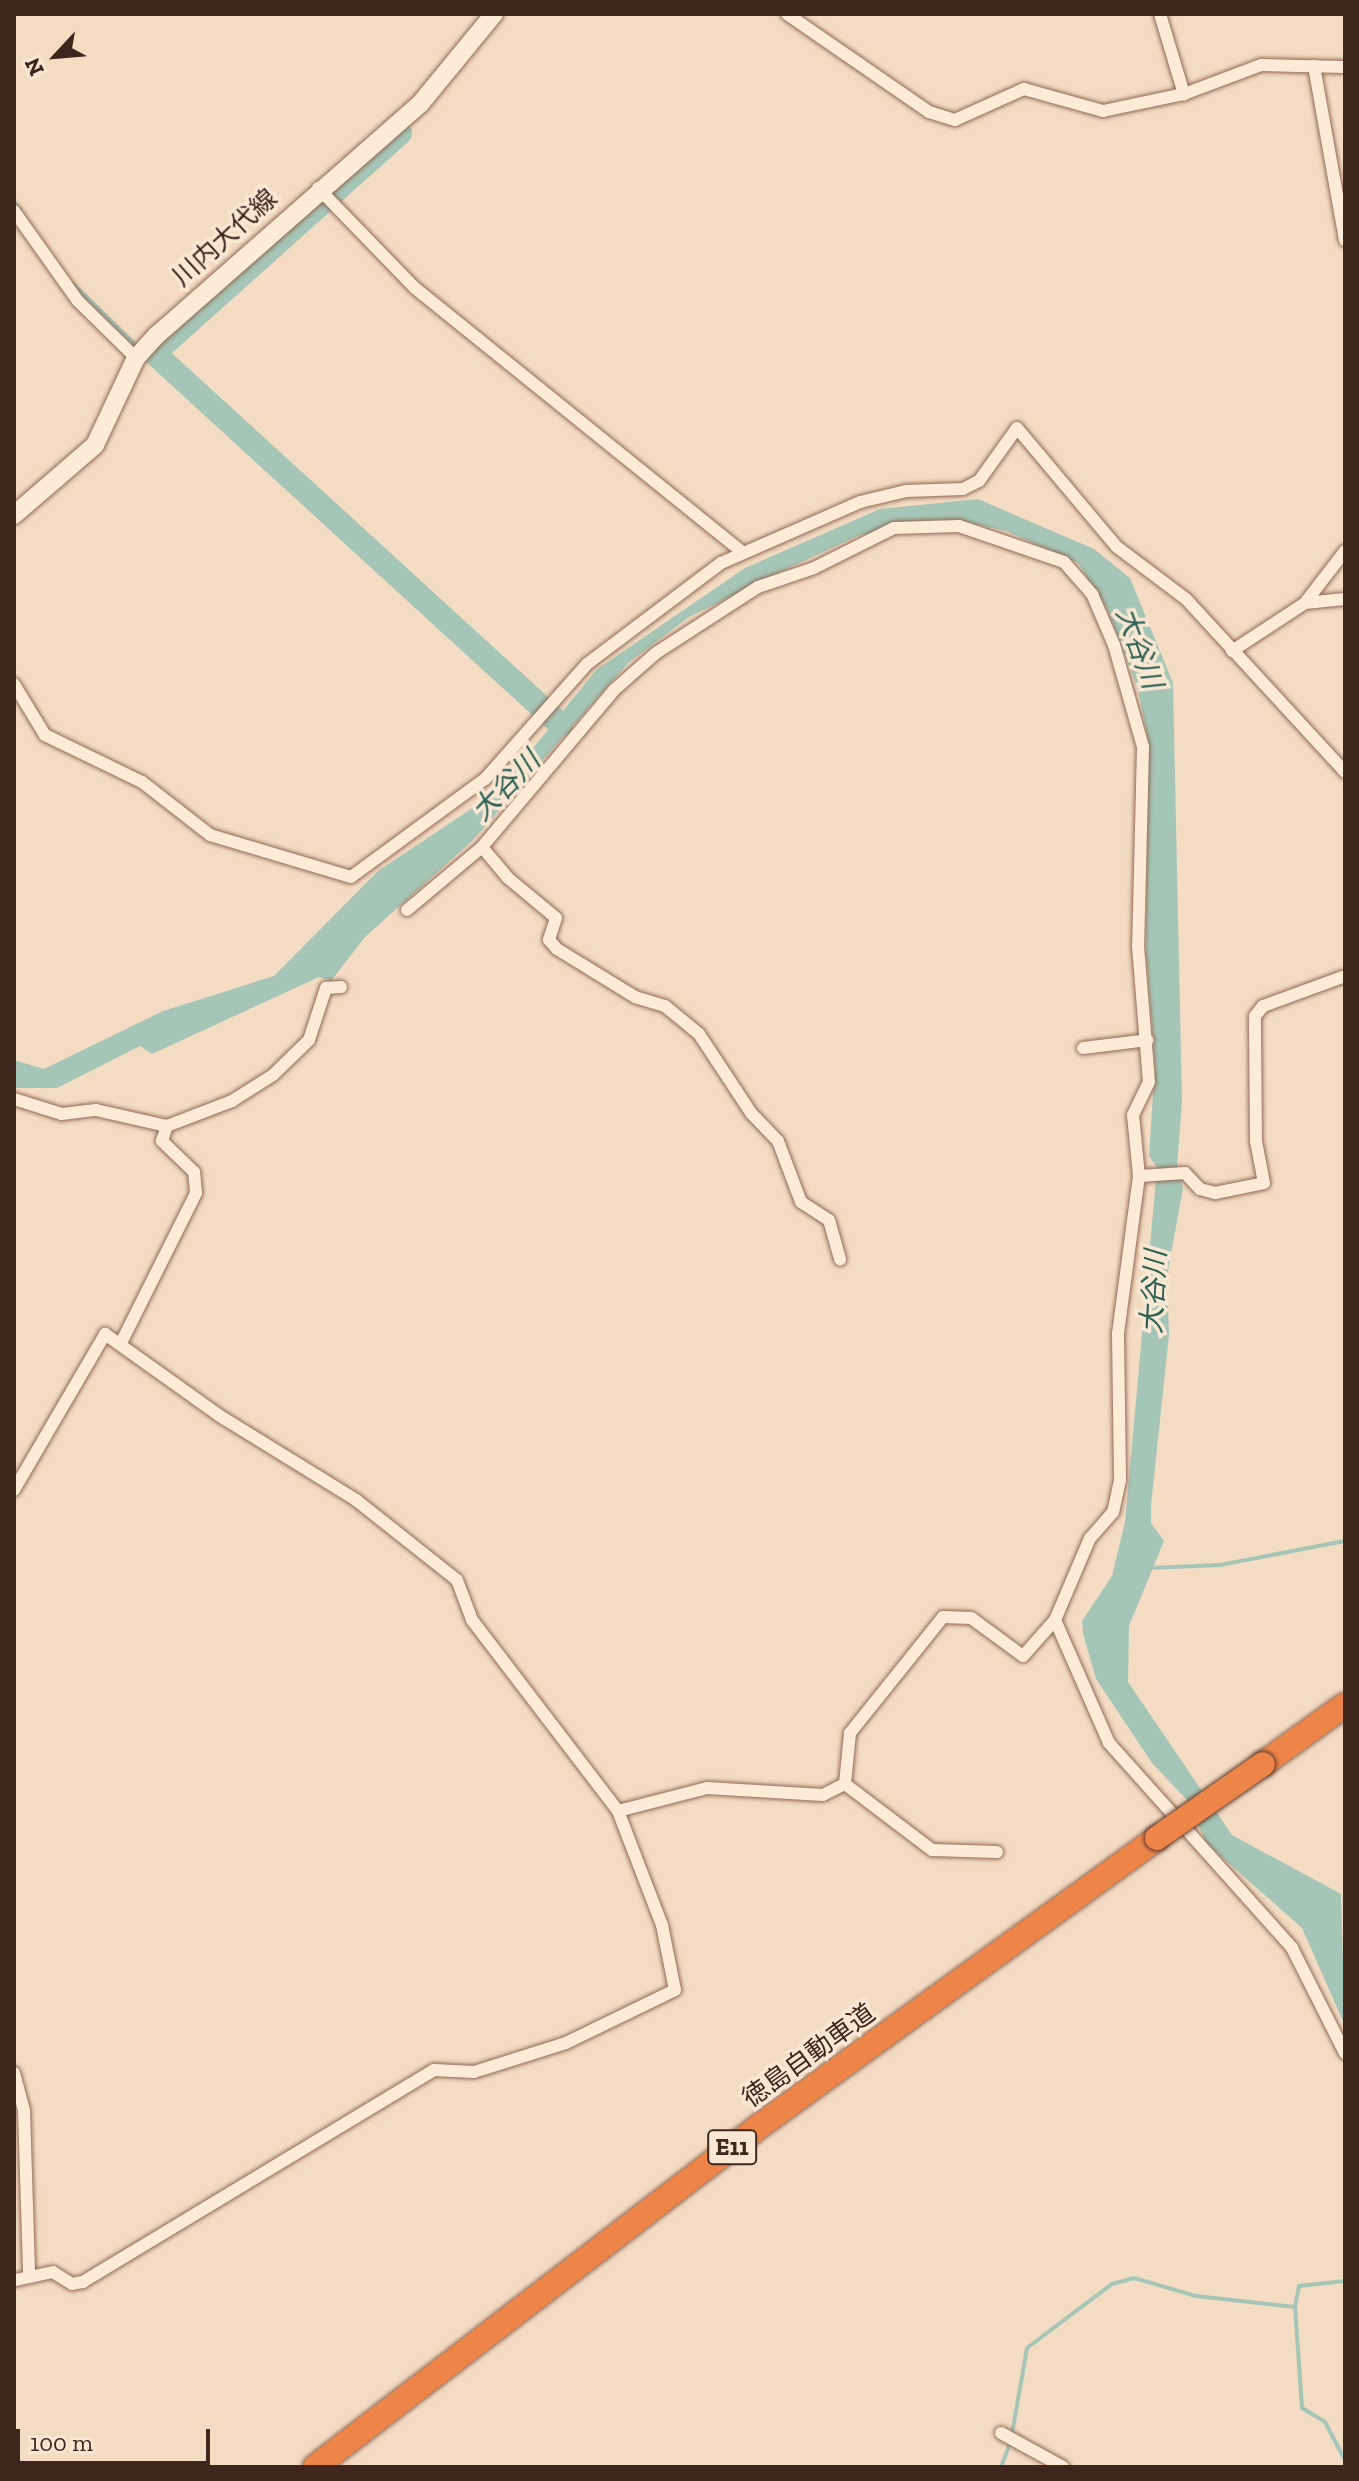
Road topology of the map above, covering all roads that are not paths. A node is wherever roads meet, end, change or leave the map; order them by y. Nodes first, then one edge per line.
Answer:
1 (494, 14) edge
2 (787, 14) edge
3 (1160, 14) edge
4 (1314, 66) junction
5 (1345, 67) edge
6 (1182, 85) junction
7 (318, 188) junction
8 (14, 211) edge
9 (1345, 240) edge
10 (136, 358) junction
11 (14, 515) edge
12 (741, 551) junction
13 (1345, 551) edge
14 (1345, 599) edge
15 (1305, 603) junction
16 (1232, 651) junction
17 (14, 684) edge
18 (1345, 772) edge
19 (482, 847) junction
20 (407, 910) dead end
21 (1345, 976) edge
22 (341, 987) dead end
23 (1148, 1040) junction
24 (1083, 1048) dead end
25 (14, 1099) edge
26 (167, 1126) junction
27 (1145, 1176) junction
28 (840, 1259) dead end
29 (121, 1343) junction
30 (14, 1490) edge
31 (1055, 1620) junction
32 (1345, 1705) edge
33 (845, 1784) junction
34 (618, 1811) junction
35 (997, 1852) dead end
36 (1345, 2053) edge
37 (14, 2073) edge
38 (29, 2274) junction
39 (14, 2280) edge
40 (1003, 2434) dead end
41 (315, 2467) edge
42 (1063, 2467) edge

1 - 7 main road, 川内大代線
2 - 6 street
3 - 6 street
4 - 5 street
4 - 6 street
4 - 9 street
7 - 10 main road, 川内大代線
7 - 12 street
8 - 10 street
10 - 11 main road, 川内大代線
12 - 16 street
12 - 17 street
13 - 15 street
14 - 15 street
15 - 16 street
16 - 18 street
19 - 20 street
19 - 23 street
19 - 28 street
21 - 27 street
22 - 26 street
23 - 24 street
23 - 27 street
25 - 26 street
26 - 29 street
27 - 31 street
29 - 30 street
29 - 34 street
31 - 33 street
31 - 36 street
32 - 41 highway, 徳島自動車道 / E11, bridge
33 - 34 street
33 - 35 street
34 - 38 street
37 - 38 street
38 - 39 street
40 - 42 street

